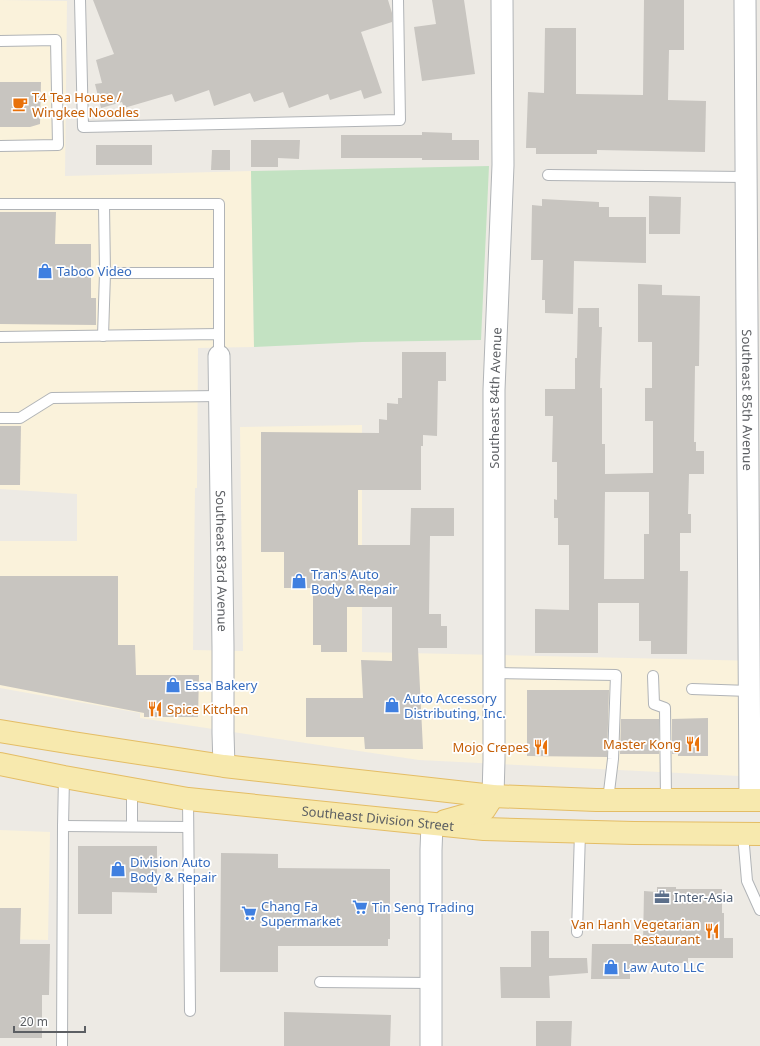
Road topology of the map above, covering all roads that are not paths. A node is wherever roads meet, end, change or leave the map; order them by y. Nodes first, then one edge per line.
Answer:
1 (80, 0) edge
2 (398, 0) edge
3 (502, 0) edge
4 (745, 0) edge
5 (0, 41) edge
6 (0, 146) edge
7 (548, 176) dead end
8 (745, 177) junction
9 (0, 204) edge
10 (104, 204) junction
11 (105, 273) junction
12 (219, 273) junction
13 (219, 334) junction
14 (103, 336) junction
15 (0, 337) edge
16 (219, 356) joint
17 (220, 396) junction
18 (0, 418) edge
19 (754, 488) edge
20 (754, 630) edge
21 (494, 673) junction
22 (653, 676) dead end
23 (692, 689) dead end
24 (749, 691) junction
25 (0, 731) edge
26 (0, 764) edge
27 (224, 766) junction
28 (64, 777) junction
29 (132, 789) junction
30 (493, 796) junction
31 (188, 798) junction
32 (608, 800) junction
33 (666, 800) junction
34 (755, 800) edge
35 (432, 824) junction
36 (63, 826) junction
37 (132, 826) junction
38 (188, 827) junction
39 (580, 832) junction
40 (751, 834) edge
41 (760, 910) edge
42 (578, 932) dead end
43 (320, 982) dead end
44 (431, 983) junction
45 (190, 1011) dead end
46 (62, 1046) edge
47 (431, 1046) edge

1 - 2 lane
3 - 21 street, Southeast 84th Avenue
4 - 8 street, Southeast 85th Avenue
5 - 6 lane
7 - 8 lane
8 - 19 street, Southeast 85th Avenue
9 - 10 lane
10 - 11 lane
10 - 12 lane
11 - 12 lane
11 - 14 lane
12 - 13 lane
13 - 14 lane
13 - 16 lane
14 - 15 lane
16 - 17 street, Southeast 83rd Avenue
17 - 18 lane
17 - 27 street, Southeast 83rd Avenue
19 - 20 street, Southeast 85th Avenue
20 - 24 street, Southeast 85th Avenue
21 - 30 street, Southeast 84th Avenue
21 - 32 lane
22 - 33 lane
23 - 24 lane
24 - 34 street, Southeast 85th Avenue
25 - 27 main road
26 - 28 main road, Southeast Division Street
27 - 30 main road
28 - 29 main road, Southeast Division Street
28 - 36 lane
29 - 31 main road, Southeast Division Street
29 - 37 lane
30 - 32 main road
30 - 35 main road
31 - 35 main road, Southeast Division Street
31 - 38 lane
32 - 33 main road
33 - 34 main road
35 - 39 main road, Southeast Division Street
35 - 44 street
36 - 37 lane
36 - 46 lane
37 - 38 lane
38 - 45 lane
39 - 40 main road, Southeast Division Street
39 - 42 lane
40 - 41 lane
43 - 44 lane
44 - 47 street

